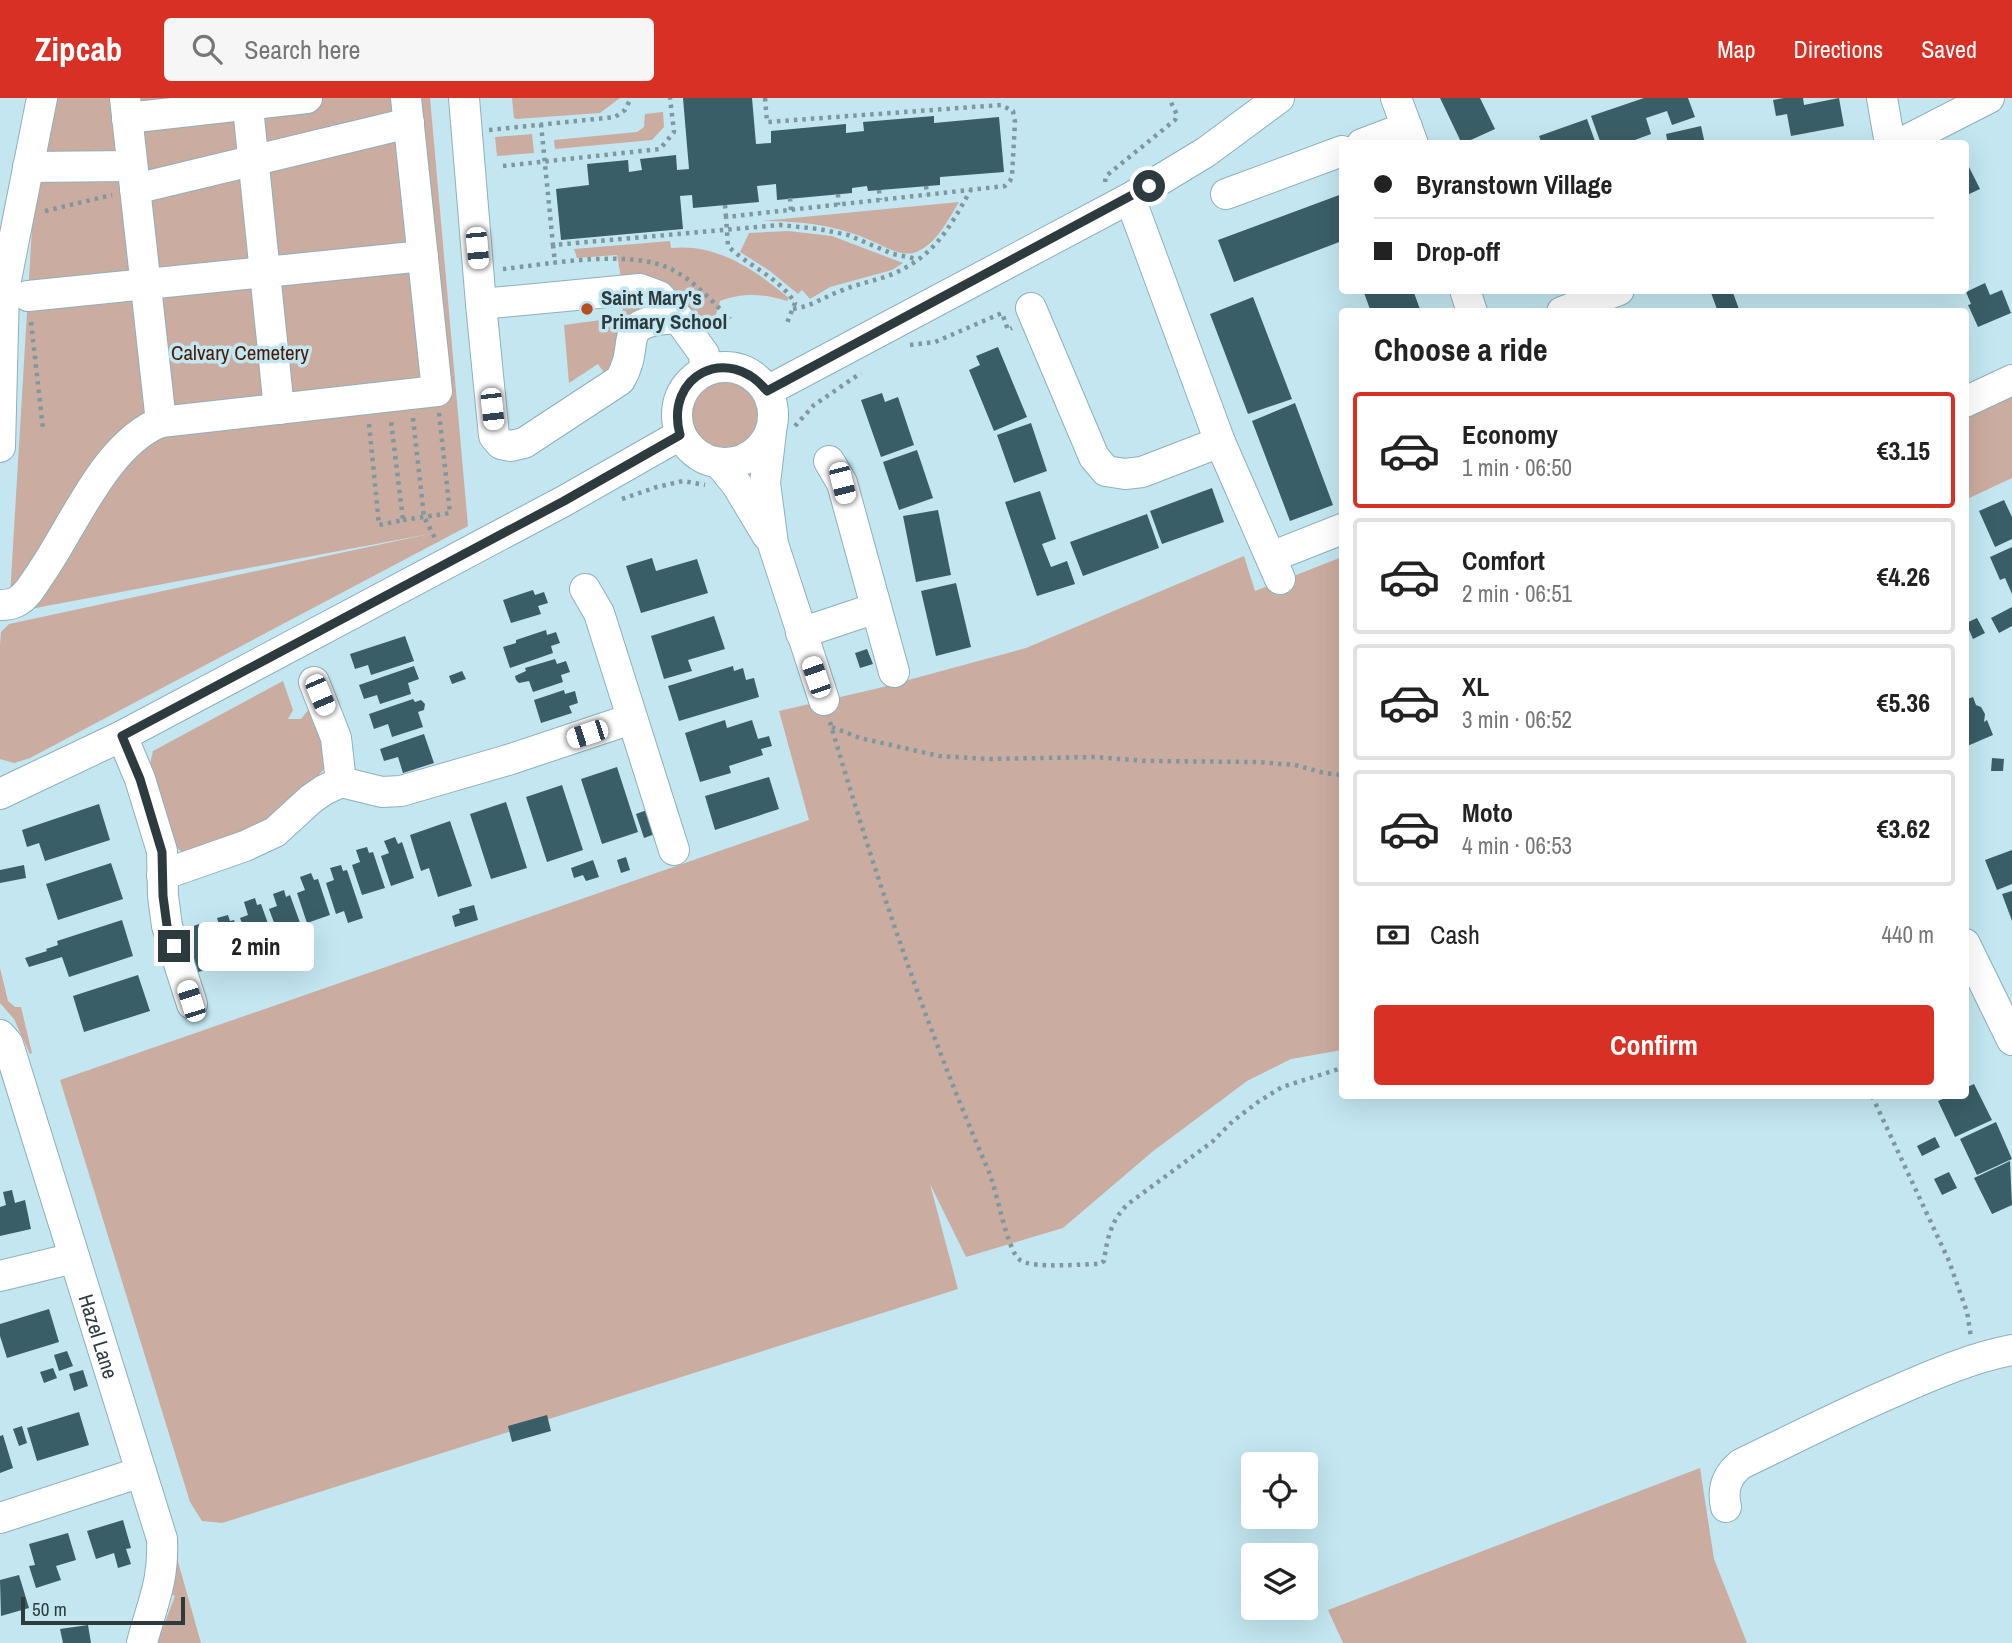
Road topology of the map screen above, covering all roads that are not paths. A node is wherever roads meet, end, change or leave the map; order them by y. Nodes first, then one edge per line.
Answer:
1 (42, 98) edge
2 (307, 98) edge
3 (464, 98) edge
4 (1279, 98) edge
5 (1396, 98) edge
6 (1882, 98) edge
7 (1989, 98) edge
8 (247, 102) edge
9 (126, 108) edge
10 (407, 111) edge
11 (1410, 135) edge
12 (1383, 140) edge
13 (1889, 140) edge
14 (1907, 140) edge
15 (1339, 152) edge
16 (253, 160) junction
17 (28, 167) junction
18 (133, 177) junction
19 (1117, 192) junction
20 (1226, 194) dead end
21 (423, 256) junction
22 (265, 272) junction
23 (146, 286) junction
24 (11, 292) edge
25 (1609, 294) edge
26 (481, 304) junction
27 (1572, 308) edge
28 (1033, 313) road end
29 (678, 318) junction
30 (705, 371) junction
31 (2012, 380) edge
32 (767, 391) junction
33 (1969, 400) edge
34 (279, 409) junction
35 (161, 422) junction
36 (782, 431) junction
37 (680, 435) junction
38 (1220, 442) junction
39 (0, 447) edge
40 (829, 461) dead end
41 (720, 464) junction
42 (1339, 532) edge
43 (773, 544) junction
44 (585, 589) dead end
45 (0, 606) edge
46 (876, 608) junction
47 (801, 633) junction
48 (894, 672) dead end
49 (314, 682) dead end
50 (828, 713) road end
51 (631, 719) junction
52 (122, 736) junction
53 (341, 782) junction
54 (0, 794) edge
55 (674, 850) dead end
56 (162, 875) junction
57 (1969, 952) edge
58 (192, 1004) dead end
59 (0, 1035) edge
60 (2012, 1040) edge
61 (74, 1258) junction
62 (0, 1276) edge
63 (2012, 1350) edge
64 (141, 1472) junction
65 (1726, 1507) dead end
66 (0, 1518) edge
67 (142, 1643) edge

1 - 17 street
2 - 8 street
3 - 26 street
4 - 19 street
5 - 11 street
6 - 13 street
7 - 14 street
8 - 9 street
8 - 16 street
9 - 18 street
10 - 16 street
10 - 21 street
11 - 12 street
15 - 20 street
16 - 18 street
16 - 22 street
17 - 18 street
17 - 24 street
18 - 23 street
19 - 32 street
19 - 38 street
21 - 22 street
21 - 34 street
22 - 23 street
22 - 34 street
23 - 24 street
23 - 35 street
24 - 39 street
25 - 27 street
26 - 29 street
26 - 29 street
28 - 38 street
29 - 30 street
30 - 32 street
30 - 37 street
31 - 33 street
32 - 36 street
34 - 35 street
35 - 45 street
36 - 41 street
36 - 43 street
37 - 41 street
37 - 52 street
38 - 42 street
40 - 46 street
41 - 43 street
43 - 47 street
44 - 51 street
46 - 47 street
46 - 48 street
47 - 50 street
49 - 53 street
51 - 53 street
51 - 55 street
52 - 54 street
52 - 56 street
53 - 56 street
56 - 58 street
57 - 60 street
59 - 61 street, Hazel Lane
61 - 62 street
61 - 64 street, Hazel Lane
63 - 65 street
64 - 66 street
64 - 67 street, Hazel Lane

